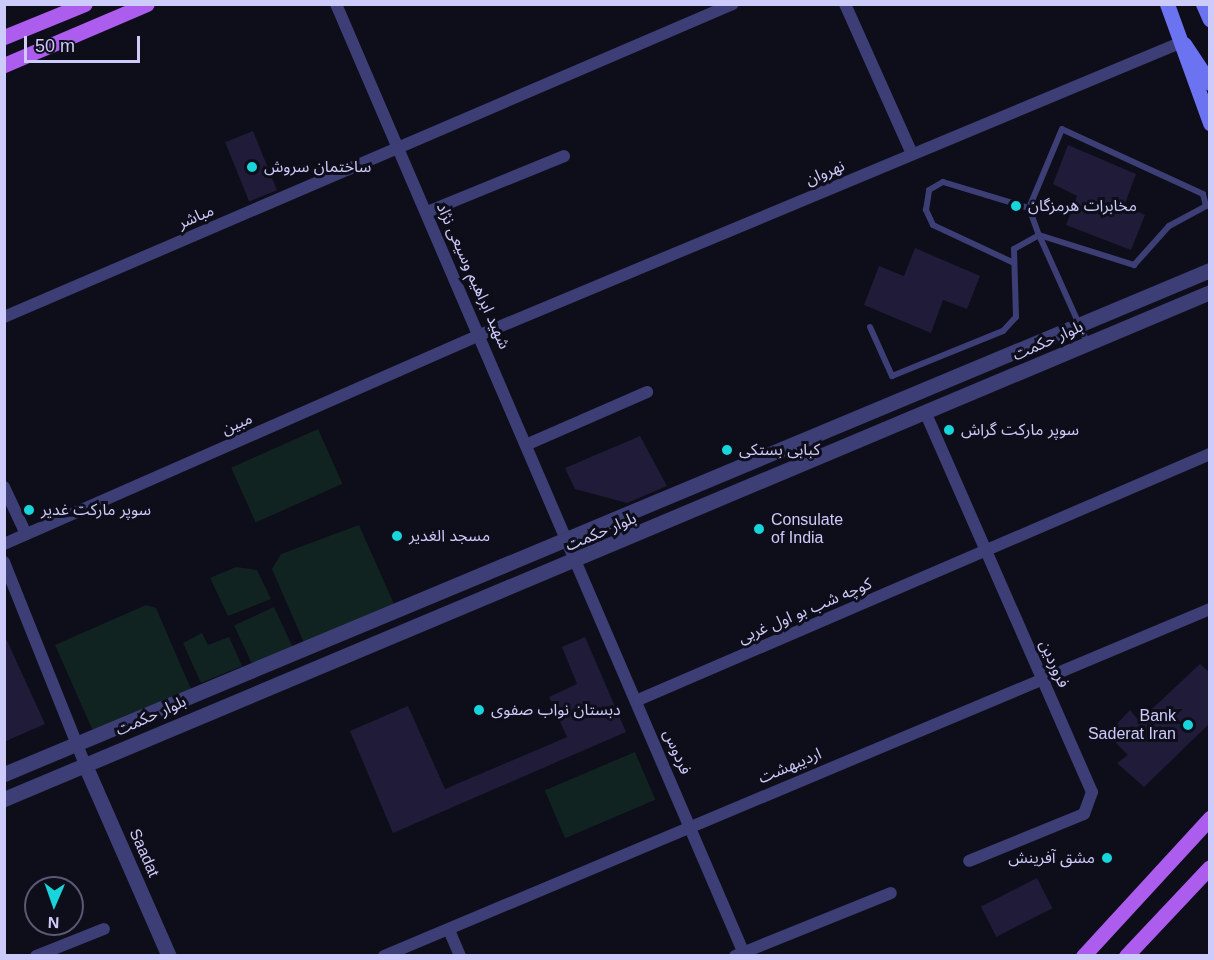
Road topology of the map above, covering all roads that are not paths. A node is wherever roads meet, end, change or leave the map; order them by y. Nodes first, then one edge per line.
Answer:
1 (85, 4) edge
2 (147, 4) edge
3 (336, 4) edge
4 (733, 4) edge
5 (845, 4) edge
6 (1167, 4) edge
7 (1203, 4) edge
8 (1209, 20) edge
9 (4, 37) edge
10 (1182, 42) junction
11 (4, 65) edge
12 (1209, 83) edge
13 (1209, 123) edge
14 (400, 148) junction
15 (912, 154) junction
16 (564, 156) dead end
17 (1029, 208) junction
18 (427, 212) junction
19 (1039, 235) junction
20 (1012, 262) junction
21 (1209, 270) edge
22 (1209, 292) edge
23 (4, 317) edge
24 (1080, 325) junction
25 (870, 327) dead end
26 (482, 334) junction
27 (1088, 342) junction
28 (647, 392) dead end
29 (926, 414) junction
30 (528, 444) junction
31 (1209, 454) edge
32 (4, 487) edge
33 (26, 534) junction
34 (570, 540) junction
35 (4, 544) edge
36 (984, 550) junction
37 (579, 561) junction
38 (4, 562) edge
39 (1209, 609) edge
40 (1043, 679) junction
41 (638, 700) junction
42 (76, 743) junction
43 (85, 765) junction
44 (4, 774) edge
45 (4, 799) edge
46 (1209, 818) edge
47 (690, 826) junction
48 (969, 861) dead end
49 (1209, 867) edge
50 (891, 893) dead end
51 (104, 929) dead end
52 (449, 930) junction
53 (741, 954) edge
54 (36, 956) edge
55 (169, 956) edge
56 (384, 956) edge
57 (459, 956) edge
58 (1083, 956) edge
59 (1126, 956) edge

1 - 9 main road
2 - 11 main road
3 - 14 street, شهید ابراهیم وسیعی نژاد
4 - 14 street, مباشر
5 - 15 street
6 - 10 main road
7 - 8 main road
10 - 12 main road
10 - 13 main road
10 - 15 street, نهروان
14 - 18 street, شهید ابراهیم وسیعی نژاد
14 - 23 street, مباشر
15 - 26 street, نهروان
16 - 18 street
17 - 19 lane
17 - 19 lane
17 - 20 lane
18 - 26 street, شهید ابراهیم وسیعی نژاد
19 - 20 lane
19 - 24 lane
20 - 25 lane
21 - 24 street, بلوار حکمت
22 - 27 street, بلوار حکمت
24 - 27 lane
24 - 34 street, بلوار حکمت
26 - 30 street, شهید ابراهیم وسیعی نژاد
26 - 33 street, مبین
27 - 29 street, بلوار حکمت
28 - 30 street
29 - 36 street, فروردین
29 - 37 street, بلوار حکمت
30 - 34 street, شهید ابراهیم وسیعی نژاد
31 - 36 street, کوچه شب بو اول غربی
32 - 33 street
33 - 35 street, مبین
34 - 37 street, شهید ابراهیم وسیعی نژاد
34 - 42 street, بلوار حکمت
36 - 40 street, فروردین
36 - 41 street, کوچه شب بو اول غربی
37 - 41 street, فردوس
37 - 43 street, بلوار حکمت
38 - 42 street
39 - 40 street, اردیبهشت
40 - 47 street, اردیبهشت
40 - 48 street, فروردین
41 - 47 street, فردوس
42 - 43 street
42 - 44 street, بلوار حکمت
43 - 45 street, بلوار حکمت
43 - 55 street, Saadat
46 - 58 main road
47 - 52 street, اردیبهشت
47 - 53 street, فردوس
49 - 59 main road
50 - 53 street
51 - 54 street
52 - 56 street, اردیبهشت
52 - 57 street

